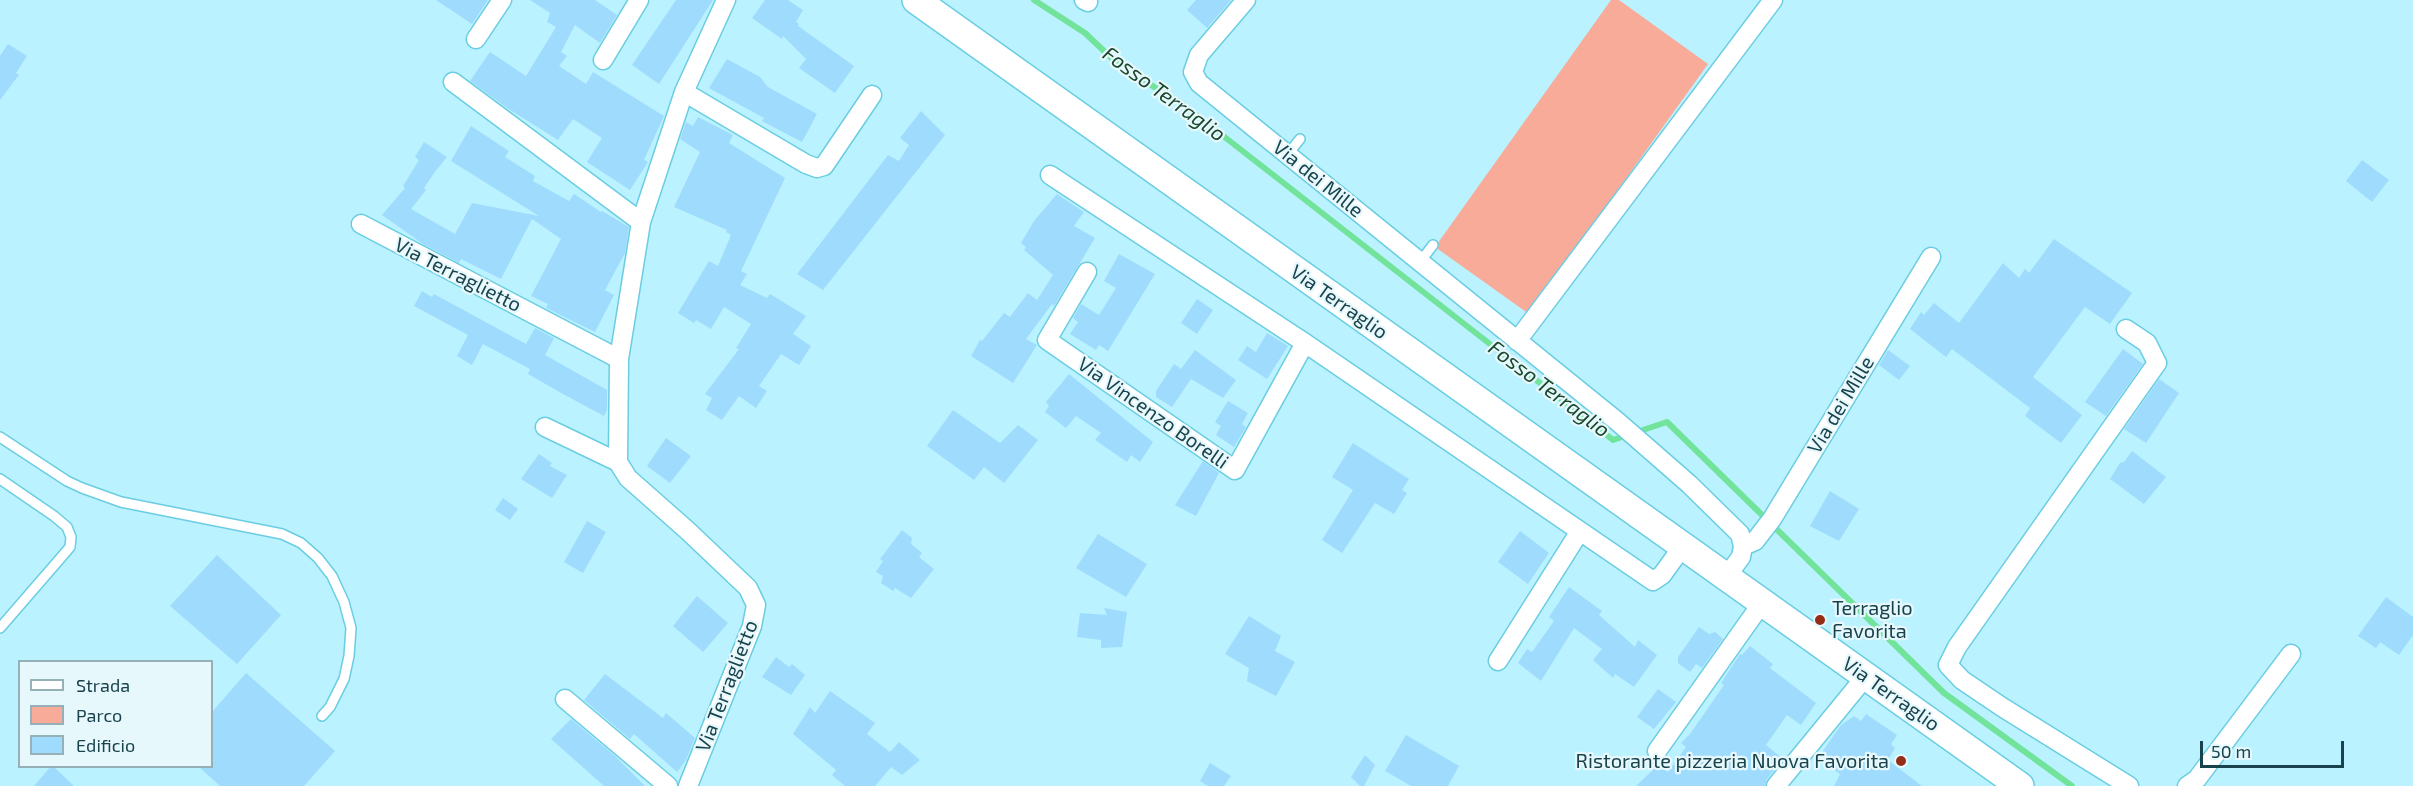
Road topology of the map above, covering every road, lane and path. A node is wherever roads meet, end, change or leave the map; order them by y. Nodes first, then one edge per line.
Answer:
1 (501, 0) edge
2 (639, 0) edge
3 (726, 0) edge
4 (916, 0) edge
5 (1246, 0) edge
6 (1773, 0) edge
7 (476, 39) dead end
8 (603, 60) dead end
9 (453, 82) dead end
10 (684, 92) junction
11 (872, 95) dead end
12 (1300, 139) dead end
13 (1288, 154) junction
14 (1050, 175) dead end
15 (641, 222) junction
16 (361, 224) dead end
17 (1433, 245) dead end
18 (1931, 257) dead end
19 (1420, 262) junction
20 (1087, 272) dead end
21 (2126, 329) dead end
22 (1517, 341) junction
23 (1305, 343) junction
24 (619, 358) junction
25 (545, 427) dead end
26 (0, 437) edge
27 (618, 462) junction
28 (0, 479) edge
29 (1580, 531) junction
30 (1683, 546) junction
31 (1743, 546) junction
32 (1726, 577) junction
33 (1762, 603) junction
34 (0, 628) edge
35 (2290, 654) dead end
36 (1498, 661) dead end
37 (1866, 676) junction
38 (565, 699) dead end
39 (322, 716) dead end
40 (1657, 751) dead end
41 (668, 786) edge
42 (688, 786) edge
43 (1776, 786) edge
44 (2020, 786) edge
45 (2129, 786) edge
46 (2187, 786) edge

1 - 7 street
2 - 8 street
3 - 10 street
4 - 30 main road, Via Terraglio
5 - 13 street, Via dei Mille
6 - 22 street
9 - 15 street
10 - 11 street
10 - 15 street
12 - 13 lane
13 - 19 street, Via dei Mille
14 - 23 street
15 - 24 street
16 - 24 street, Via Terraglietto
17 - 19 lane
18 - 31 street, Via dei Mille
19 - 22 street, Via dei Mille
20 - 23 street, Via Vincenzo Borelli
21 - 45 street
22 - 31 street, Via dei Mille
23 - 29 street
24 - 27 street
25 - 27 street, Via Terraglietto
26 - 39 lane
27 - 42 street, Via Terraglietto
28 - 34 lane
29 - 30 street
29 - 36 street
30 - 32 main road, Via Terraglio
31 - 32 street
32 - 33 main road, Via Terraglio
33 - 37 main road, Via Terraglio
33 - 40 street
35 - 46 street
37 - 43 street
37 - 44 main road, Via Terraglio
38 - 41 street

